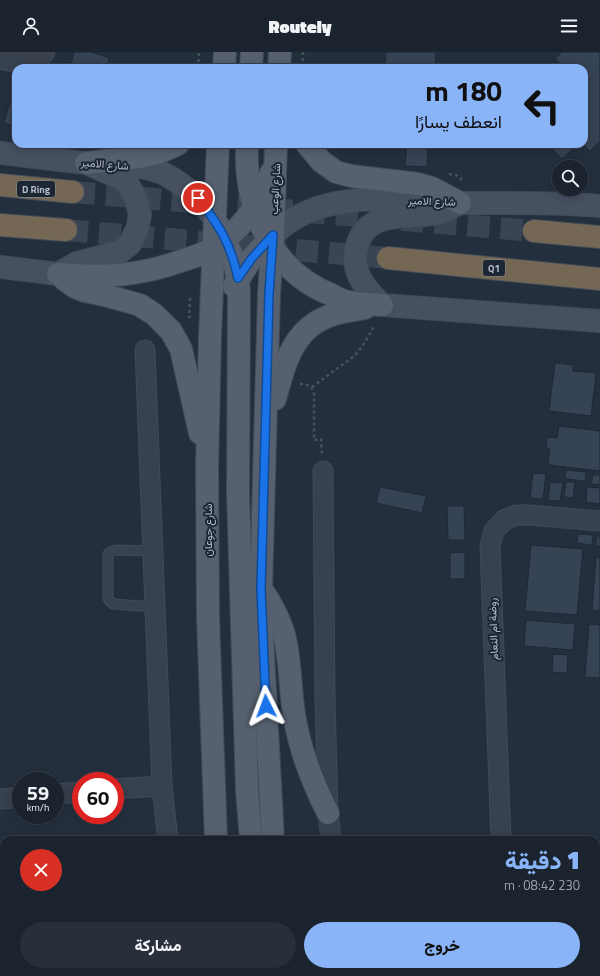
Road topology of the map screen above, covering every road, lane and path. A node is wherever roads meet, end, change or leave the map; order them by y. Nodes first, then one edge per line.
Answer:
1 (199, 52) edge
2 (225, 52) edge
3 (252, 52) edge
4 (303, 52) edge
5 (0, 59) edge
6 (40, 60) edge
7 (198, 64) edge
8 (224, 64) edge
9 (251, 64) edge
10 (303, 64) edge
11 (169, 148) edge
12 (218, 148) edge
13 (247, 148) edge
14 (275, 148) edge
15 (276, 148) edge
16 (311, 148) edge
17 (0, 153) edge
18 (86, 163) junction
19 (0, 185) edge
20 (73, 192) tunnel mouth
21 (460, 202) junction
22 (600, 206) edge
23 (255, 207) junction
24 (215, 219) junction
25 (0, 225) edge
26 (66, 230) tunnel mouth
27 (534, 231) tunnel mouth
28 (600, 237) edge
29 (271, 241) junction
30 (220, 244) junction
31 (388, 258) tunnel mouth
32 (0, 267) edge
33 (58, 274) junction
34 (238, 278) junction
35 (600, 279) edge
36 (382, 305) junction
37 (600, 321) edge
38 (368, 325) dead end
39 (375, 326) junction
40 (210, 336) junction
41 (145, 350) dead end
42 (295, 384) dead end
43 (312, 387) junction
44 (266, 429) junction
45 (208, 466) junction
46 (323, 471) joint
47 (600, 521) edge
48 (153, 550) junction
49 (261, 589) junction
50 (155, 607) junction
51 (162, 786) junction
52 (124, 788) edge
53 (12, 797) edge
54 (0, 798) edge
55 (328, 814) junction
56 (214, 834) edge
57 (168, 836) edge
58 (251, 836) edge
59 (273, 836) edge
60 (331, 836) edge
61 (501, 836) edge

1 - 7 path
2 - 8 main road
3 - 9 main road
4 - 10 path
5 - 6 street
11 - 18 main road
12 - 24 main road
13 - 23 main road
14 - 23 main road
15 - 29 main road, شارع الوعب
16 - 21 main road
17 - 18 main road, شارع الامير
18 - 24 main road, شارع الامير
18 - 33 main road
19 - 20 highway, D Ring
21 - 22 main road, شارع الامير
21 - 29 main road, شارع الامير
21 - 36 main road
23 - 29 main road
23 - 30 main road
24 - 30 main road, شارع جوعان
25 - 26 highway
27 - 28 highway
29 - 34 main road
29 - 36 main road
29 - 44 main road
30 - 33 main road
30 - 34 main road
30 - 40 main road, شارع جوعان
31 - 35 highway, Q1
32 - 33 main road
33 - 45 main road
34 - 40 main road
34 - 58 main road
36 - 37 main road
36 - 39 path
36 - 44 main road
38 - 39 path
39 - 43 path
40 - 45 main road, شارع جوعان
41 - 48 street
42 - 43 path
43 - 46 path
44 - 49 main road
45 - 56 main road, شارع جوعان
46 - 55 street
47 - 61 street, روضة ام النعام
48 - 50 street
48 - 50 lane
49 - 55 main road
49 - 59 main road
50 - 51 street
51 - 52 street
51 - 57 street
53 - 54 street
55 - 60 street

